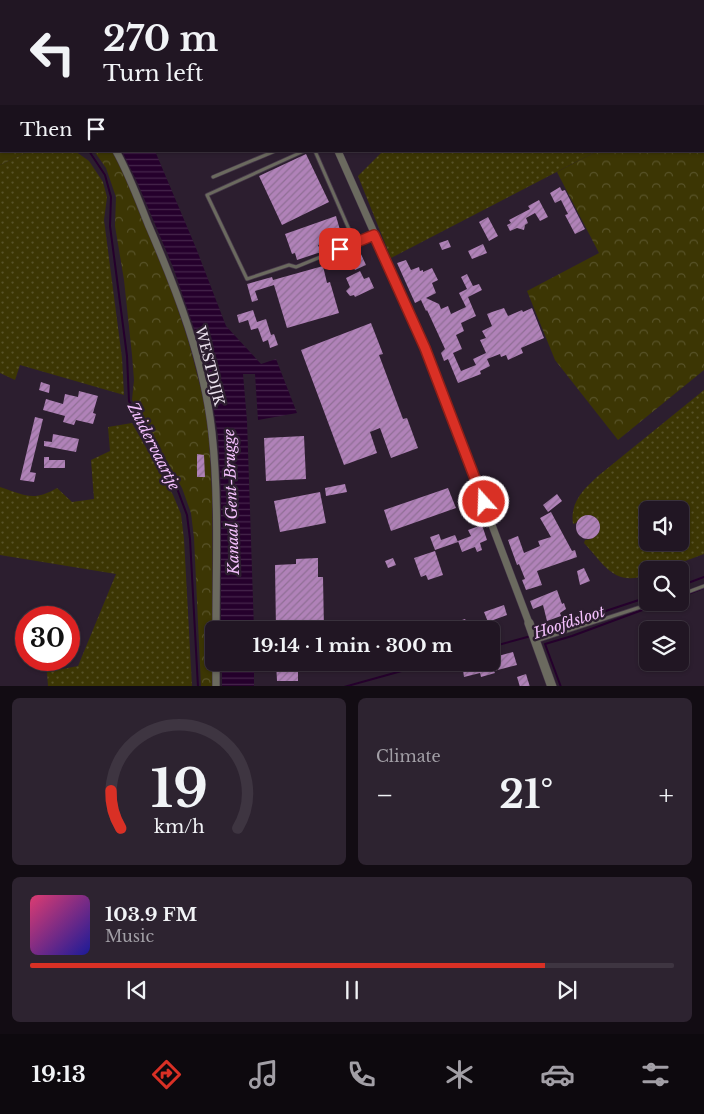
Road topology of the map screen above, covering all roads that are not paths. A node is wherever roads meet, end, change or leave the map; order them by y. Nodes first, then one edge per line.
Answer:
1 (116, 152) edge
2 (273, 152) edge
3 (302, 152) edge
4 (315, 152) edge
5 (338, 152) edge
6 (213, 177) dead end
7 (374, 235) junction
8 (355, 243) junction
9 (704, 586) edge
10 (689, 592) edge
11 (639, 608) edge
12 (216, 621) edge
13 (529, 624) joint
14 (535, 642) junction
15 (216, 671) edge
16 (216, 686) edge
17 (552, 686) edge

1 - 12 street, WESTDIJK
2 - 6 lane
3 - 8 lane
4 - 8 lane
5 - 7 street
7 - 8 lane
7 - 13 street
9 - 10 lane
11 - 14 lane
13 - 14 street
14 - 17 street
15 - 16 street

